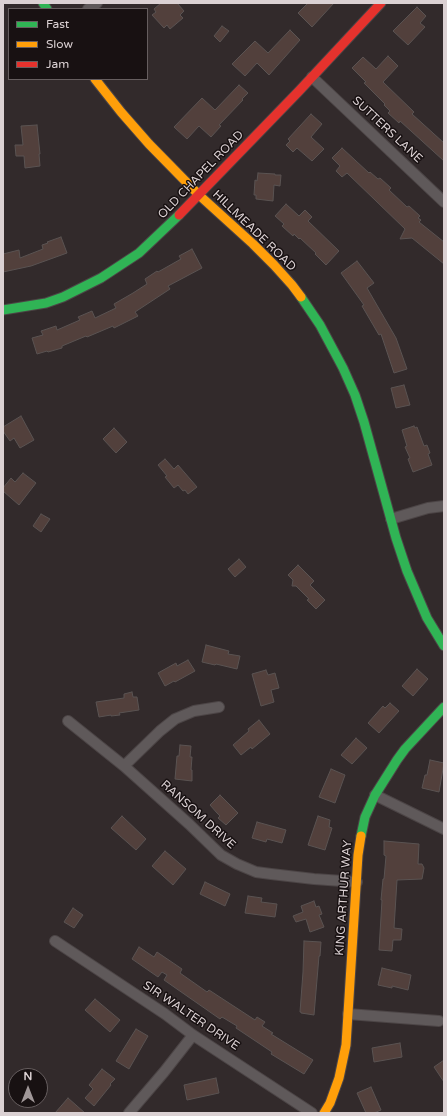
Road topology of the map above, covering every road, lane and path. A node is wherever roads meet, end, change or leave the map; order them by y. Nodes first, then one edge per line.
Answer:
1 (381, 3) edge
2 (312, 77) junction
3 (96, 80) edge
4 (199, 195) junction
5 (444, 202) edge
6 (3, 310) edge
7 (444, 506) edge
8 (390, 519) junction
9 (444, 646) edge
10 (219, 707) dead end
11 (444, 707) edge
12 (68, 721) dead end
13 (124, 766) junction
14 (375, 795) junction
15 (444, 829) edge
16 (357, 882) junction
17 (55, 942) dead end
18 (348, 1014) junction
19 (439, 1021) dead end
20 (193, 1035) junction
21 (129, 1113) edge
22 (312, 1113) edge
23 (324, 1113) edge

1 - 2 street, OLD CHAPEL ROAD
2 - 4 street, OLD CHAPEL ROAD
2 - 5 street, SUTTERS LANE
3 - 4 street, HILLMEADE ROAD
4 - 6 street, OLD CHAPEL ROAD
4 - 8 street, HILLMEADE ROAD
7 - 8 street
8 - 9 street, HILLMEADE ROAD
10 - 13 street
11 - 14 street, KING ARTHUR WAY
12 - 13 street, RANSOM DRIVE
13 - 16 street, RANSOM DRIVE
14 - 15 street
14 - 16 street, KING ARTHUR WAY
16 - 18 street, KING ARTHUR WAY
17 - 20 street, SIR WALTER DRIVE
18 - 19 street
18 - 23 street, KING ARTHUR WAY
20 - 21 street
20 - 22 street, SIR WALTER DRIVE

